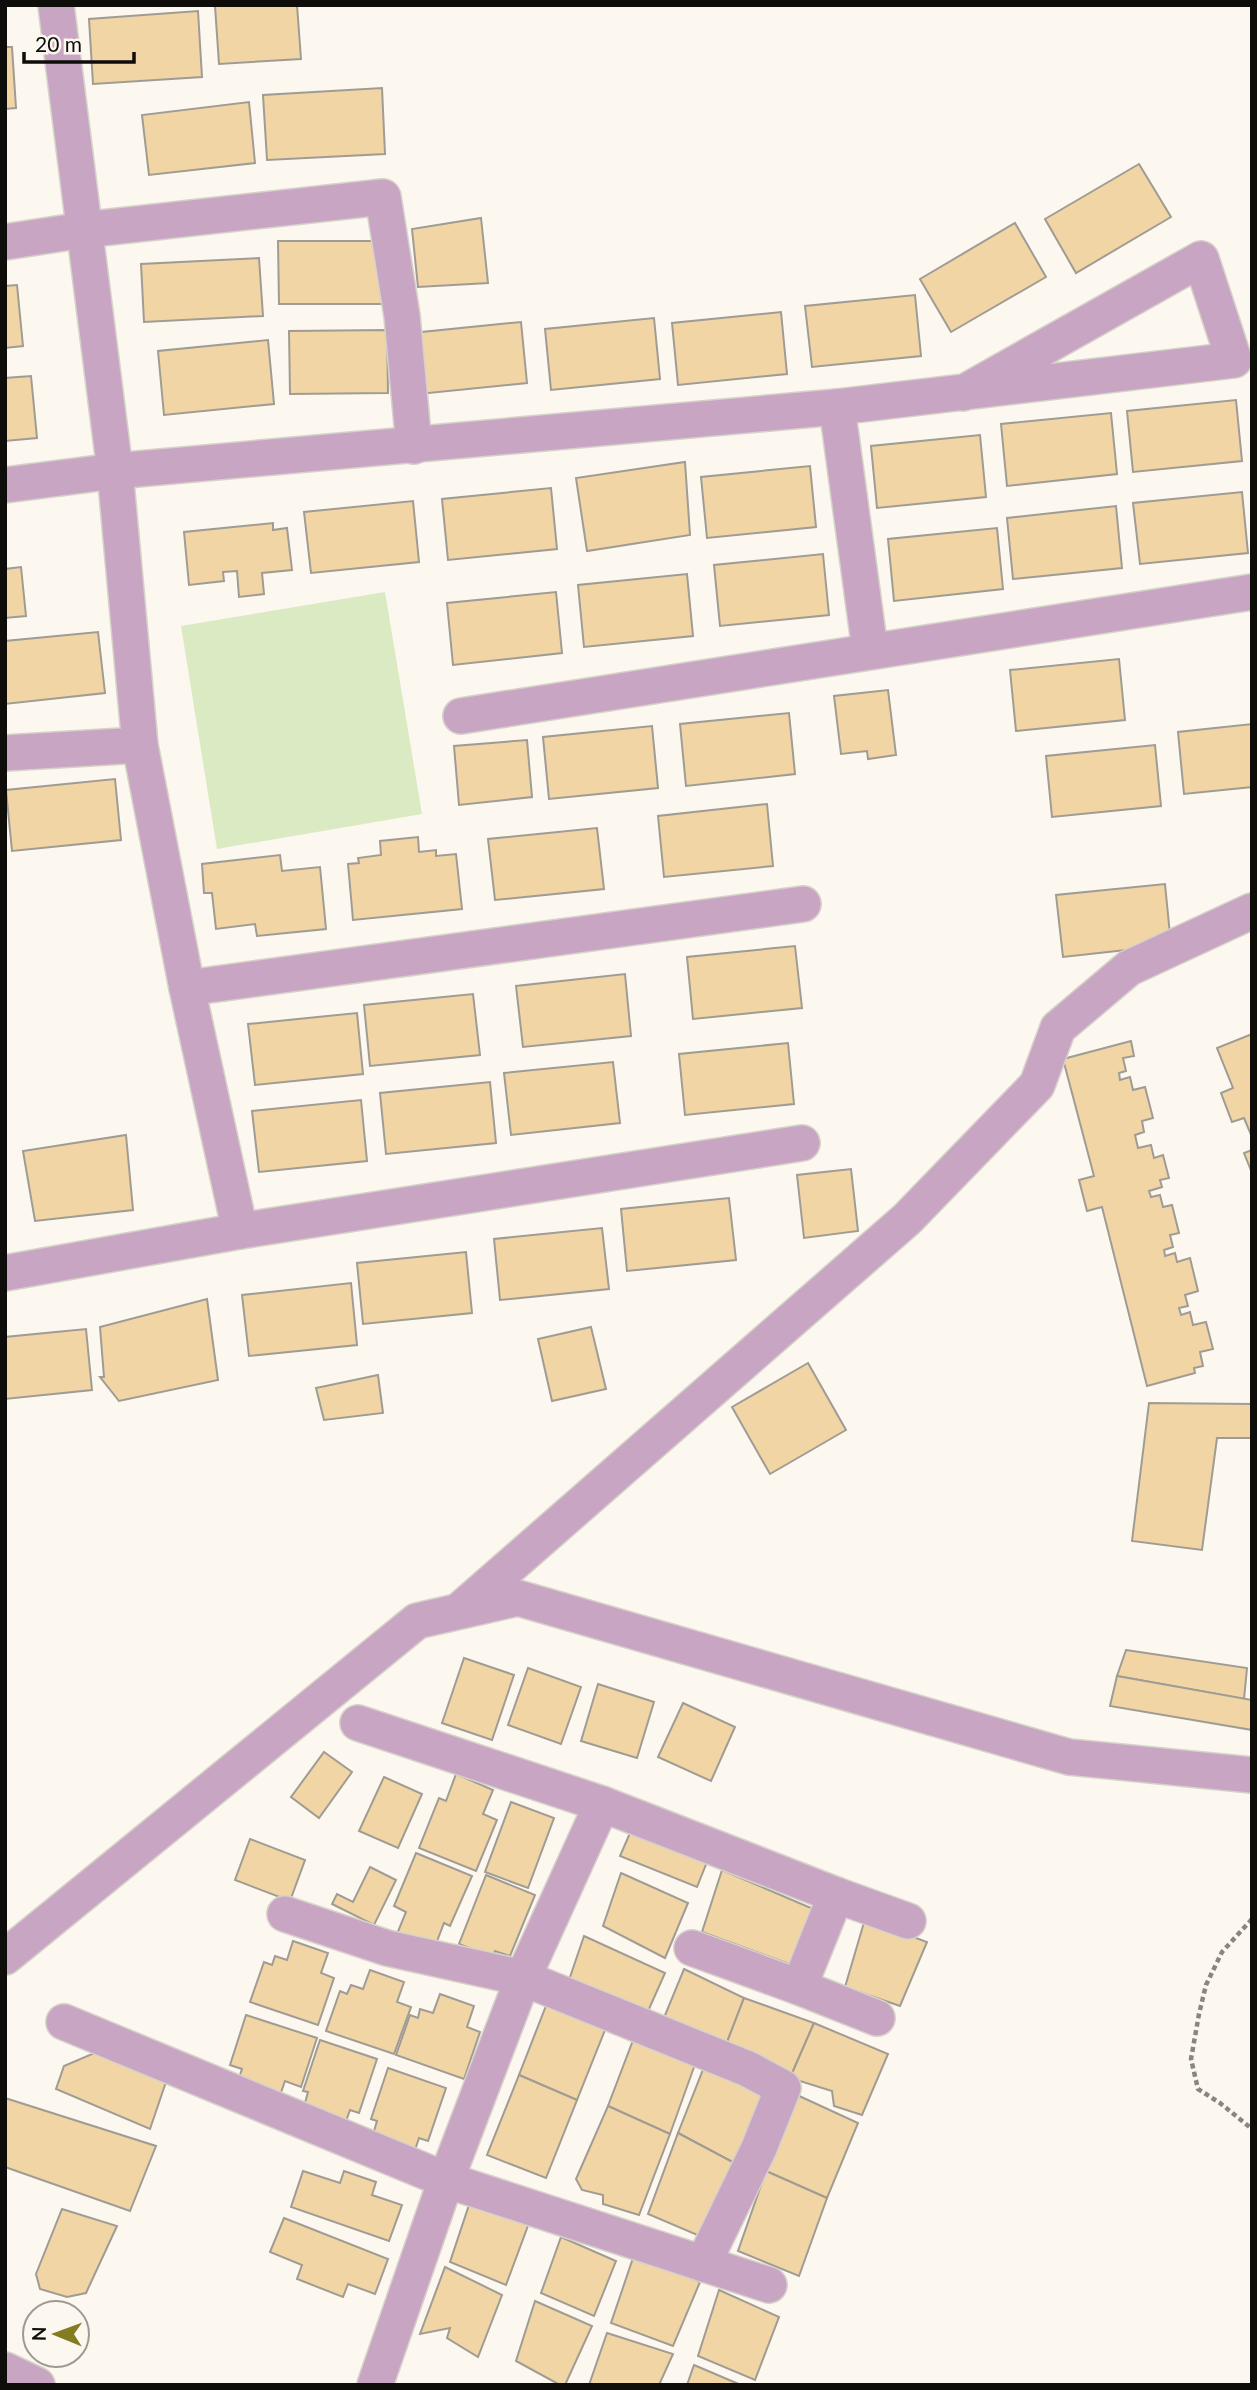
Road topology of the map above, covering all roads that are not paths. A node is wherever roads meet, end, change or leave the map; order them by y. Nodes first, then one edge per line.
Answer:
1 (56, 5) edge
2 (83, 230) junction
3 (5, 242) edge
4 (963, 393) junction
5 (836, 407) junction
6 (414, 446) junction
7 (115, 471) junction
8 (5, 485) edge
9 (1252, 592) edge
10 (870, 650) junction
11 (461, 716) dead end
12 (140, 745) junction
13 (5, 753) edge
14 (803, 904) dead end
15 (1252, 911) edge
16 (187, 988) junction
17 (802, 1143) dead end
18 (240, 1231) junction
19 (5, 1273) edge
20 (457, 1613) junction
21 (358, 1723) dead end
22 (1252, 1775) edge
23 (602, 1804) junction
24 (836, 1895) junction
25 (285, 1914) dead end
26 (908, 1921) dead end
27 (692, 1948) dead end
28 (5, 1957) edge
29 (523, 1978) junction
30 (799, 1987) junction
31 (877, 2018) dead end
32 (64, 2022) dead end
33 (446, 2180) junction
34 (703, 2264) junction
35 (769, 2285) dead end
36 (5, 2370) edge
37 (37, 2385) edge
38 (375, 2385) edge

1 - 2 street
2 - 3 street
2 - 6 street
2 - 7 street
4 - 4 street
4 - 5 street
5 - 6 street
5 - 10 street
6 - 7 street
7 - 8 street
7 - 12 street
9 - 10 street
10 - 11 street
12 - 13 street
12 - 16 street
14 - 16 street
15 - 20 street
16 - 18 street
17 - 18 street
18 - 19 street
20 - 22 street
20 - 28 street
21 - 23 street
23 - 24 street
23 - 29 street
24 - 26 street
24 - 30 street
25 - 29 street
27 - 30 street
29 - 33 street
29 - 34 street
30 - 31 street
32 - 33 street
33 - 34 street
33 - 38 street
34 - 35 street
36 - 37 street

